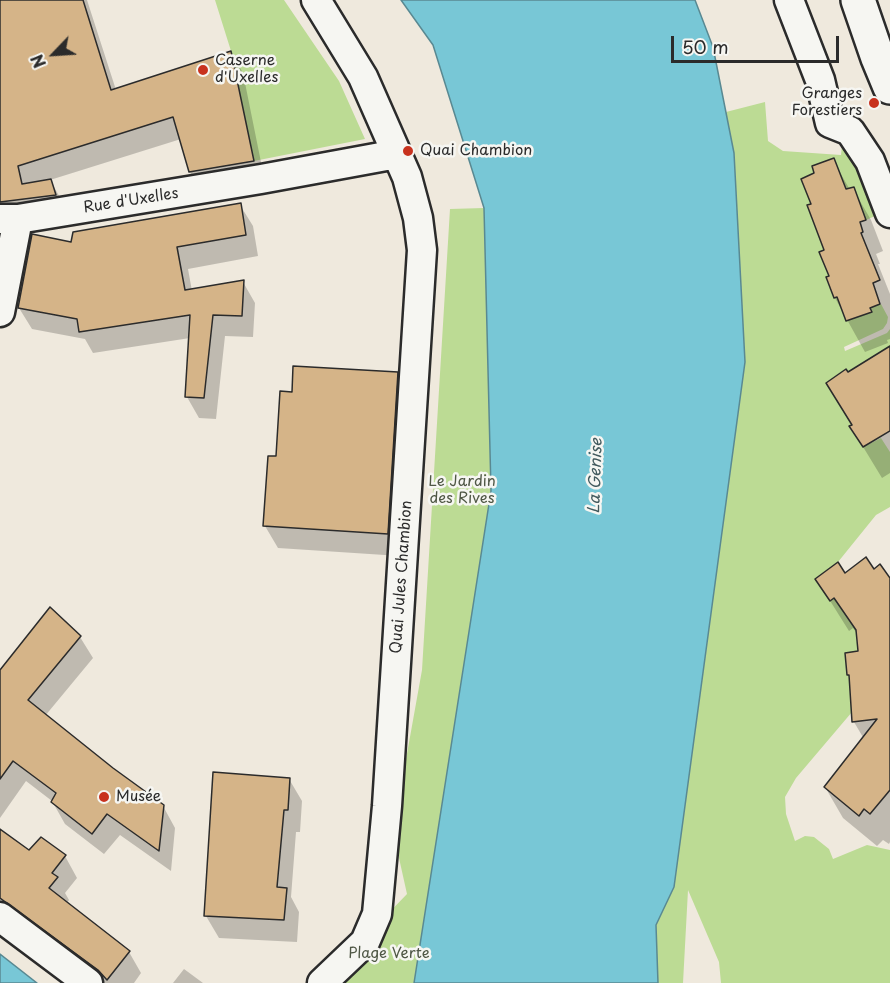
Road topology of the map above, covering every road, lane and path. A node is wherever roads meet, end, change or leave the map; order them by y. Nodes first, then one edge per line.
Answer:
1 (316, 0) edge
2 (789, 0) edge
3 (858, 0) edge
4 (869, 0) edge
5 (890, 33) edge
6 (890, 87) edge
7 (397, 154) junction
8 (890, 213) edge
9 (9, 219) edge
10 (0, 312) edge
11 (0, 917) edge
12 (88, 983) edge
13 (322, 983) edge

1 - 7 street, Quai Jules Chambion
2 - 8 street
3 - 6 main road
4 - 5 main road
7 - 9 street, Rue d'Uxelles
7 - 13 street, Quai Jules Chambion
9 - 10 street
11 - 12 street

